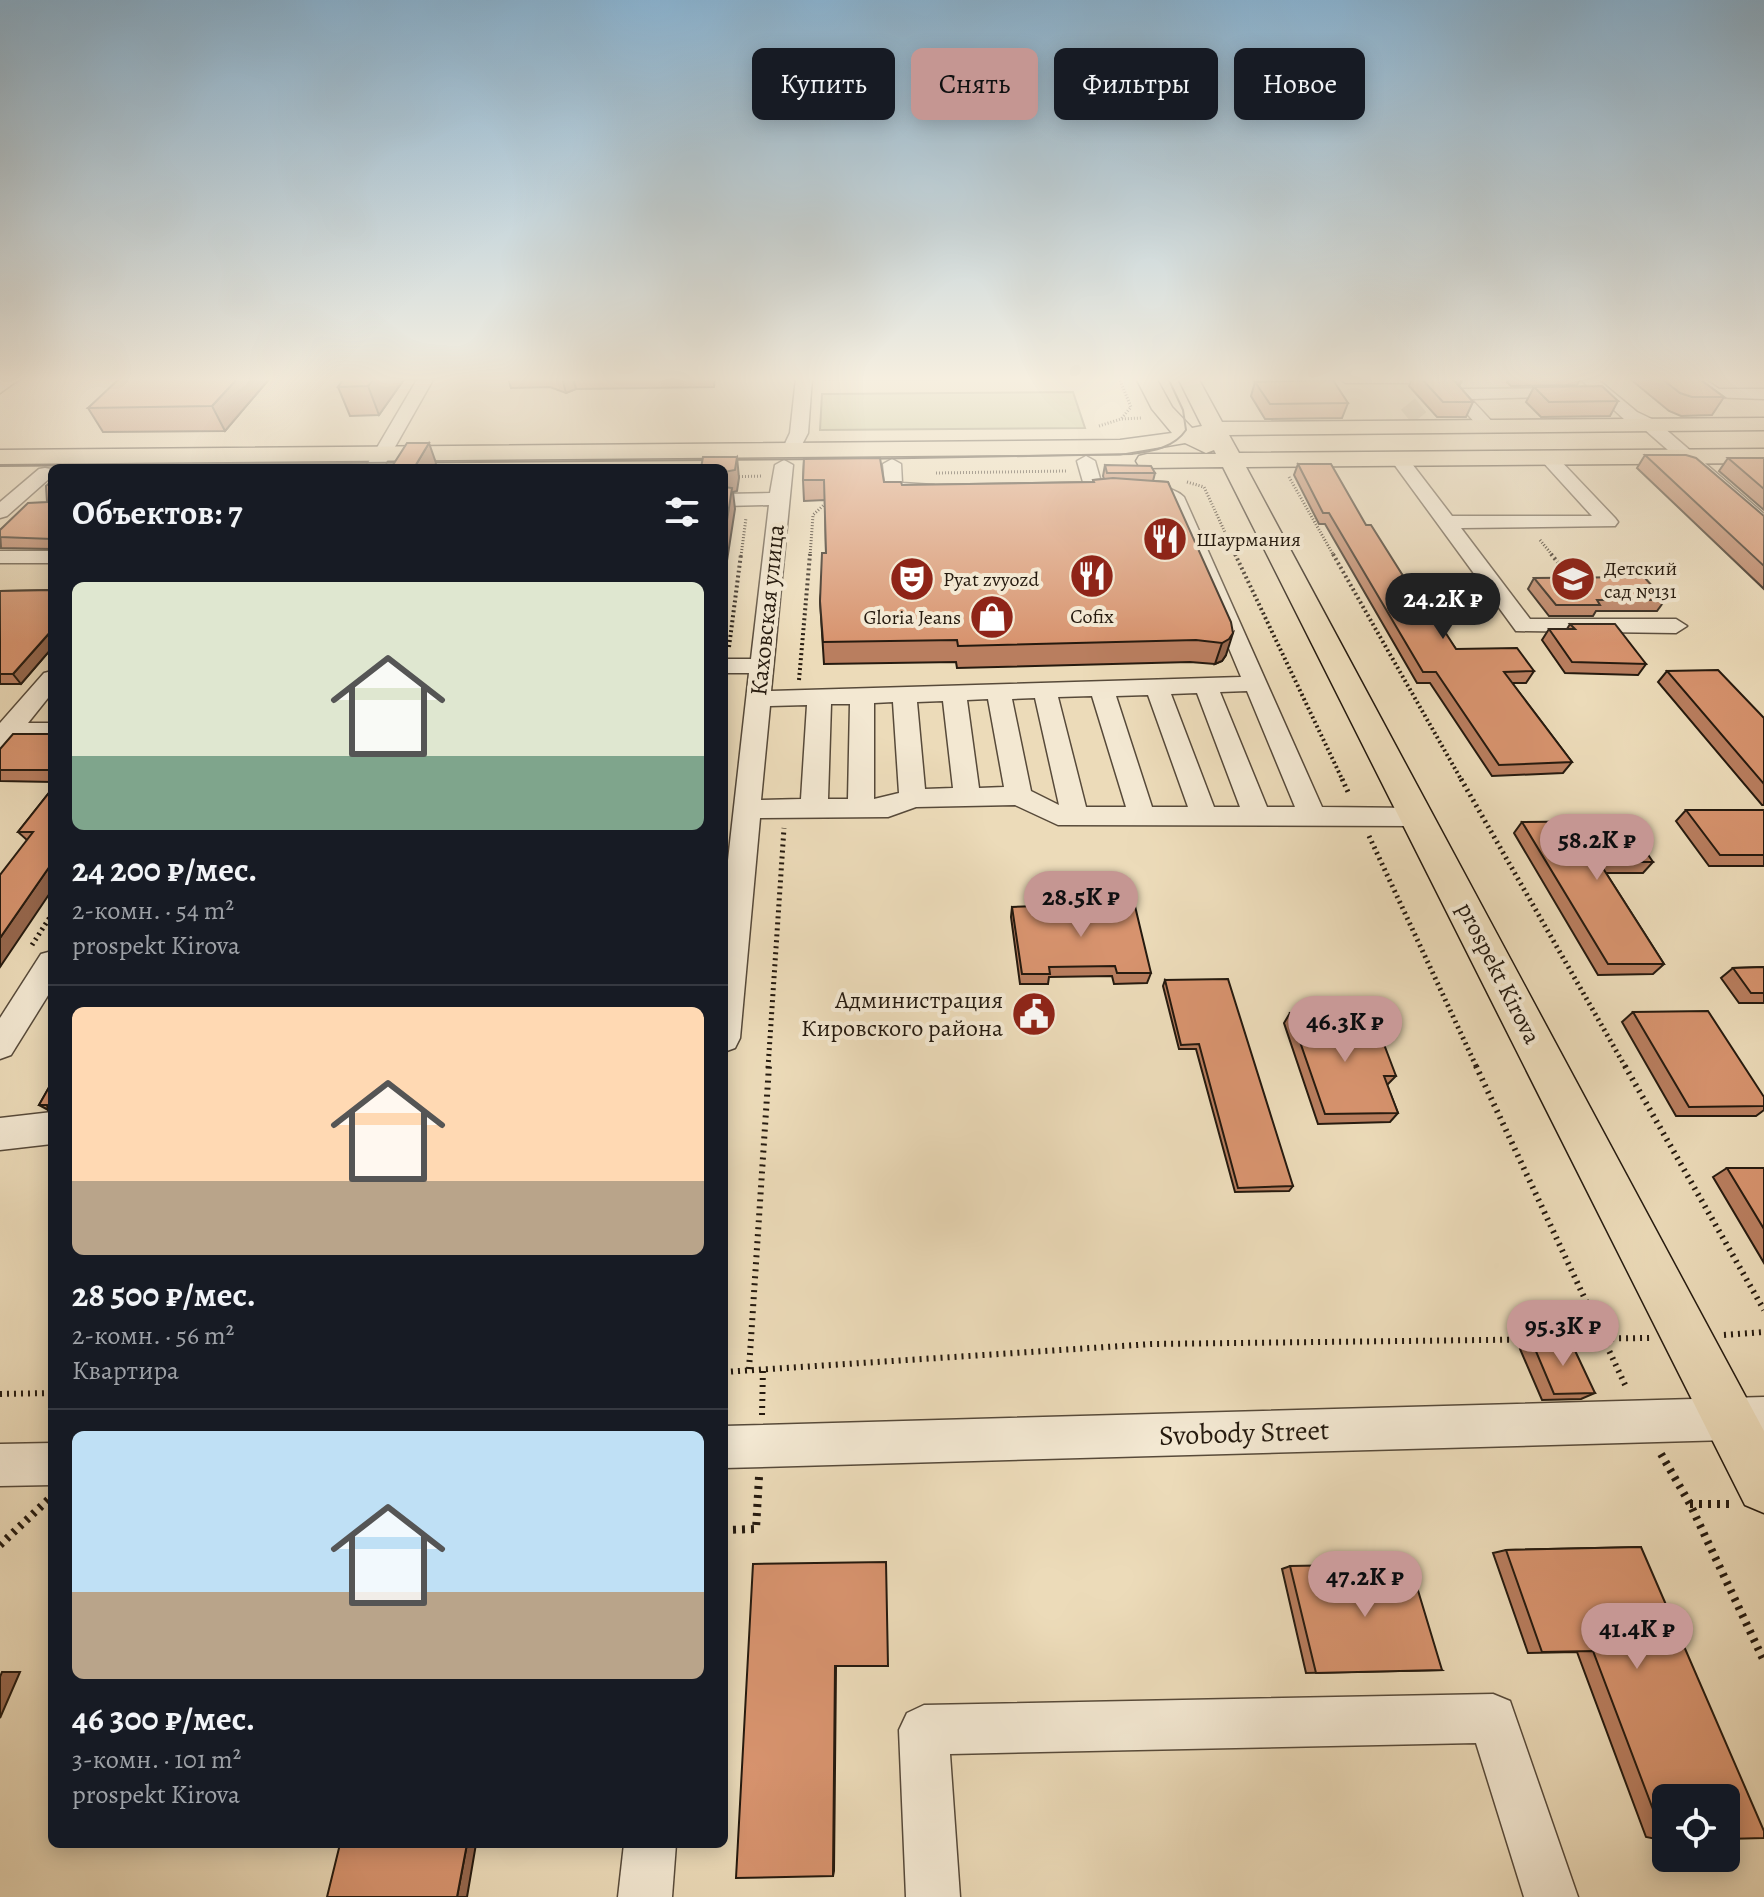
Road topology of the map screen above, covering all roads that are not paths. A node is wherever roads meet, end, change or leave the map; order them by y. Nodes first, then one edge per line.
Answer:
1 (786, 467) edge
2 (867, 467) edge
3 (1172, 467) edge
4 (1236, 467) edge
5 (1405, 467) edge
6 (1556, 467) edge
7 (1698, 467) edge
8 (892, 469) junction
9 (728, 471) edge
10 (728, 472) edge
11 (0, 473) edge
12 (48, 473) edge
13 (783, 473) junction
14 (48, 474) edge
15 (1089, 474) junction
16 (992, 481) edge
17 (1065, 489) edge
18 (728, 500) edge
19 (37, 505) edge
20 (3, 508) edge
21 (1447, 522) junction
22 (1764, 524) edge
23 (0, 557) edge
24 (48, 557) edge
25 (1676, 626) dead end
26 (728, 666) edge
27 (760, 666) junction
28 (48, 683) edge
29 (1255, 684) junction
30 (1206, 686) junction
31 (1157, 687) junction
32 (1102, 689) junction
33 (1045, 691) junction
34 (999, 692) junction
35 (954, 693) junction
36 (808, 694) junction
37 (904, 695) junction
38 (862, 696) junction
39 (758, 699) junction
40 (48, 731) edge
41 (3, 735) edge
42 (967, 796) junction
43 (1019, 796) junction
44 (913, 798) junction
45 (814, 808) junction
46 (861, 808) junction
47 (746, 809) junction
48 (1204, 815) junction
49 (1312, 815) junction
50 (1075, 816) junction
51 (1142, 816) junction
52 (1257, 816) junction
53 (1417, 817) junction
54 (732, 877) edge
55 (728, 958) edge
56 (48, 969) edge
57 (0, 1045) edge
58 (48, 1128) edge
59 (0, 1134) edge
60 (1747, 1419) edge
61 (728, 1447) edge
62 (48, 1464) edge
63 (0, 1465) edge
64 (1764, 1486) edge
65 (650, 1848) edge
66 (645, 1897) edge
67 (933, 1897) edge
68 (1551, 1897) edge

1 - 13 street, Каховская улица
2 - 13 main road
3 - 15 main road
4 - 53 main road, prospekt Kirova
5 - 21 street
6 - 21 street
7 - 22 street
8 - 13 main road
8 - 15 main road
8 - 16 street
9 - 13 main road
10 - 13 main road
11 - 12 main road
13 - 18 street
13 - 27 street, Каховская улица
14 - 20 street
15 - 17 street
15 - 29 street
19 - 20 street
21 - 25 street
23 - 24 street
26 - 27 street
27 - 39 street, Каховская улица
28 - 41 street
29 - 30 street
29 - 49 street
30 - 31 street
30 - 52 street
31 - 32 street
31 - 48 street
32 - 33 street
32 - 51 street
33 - 34 street
33 - 50 street
34 - 35 street
34 - 43 street
35 - 37 street
35 - 42 street
36 - 38 street
36 - 39 street
36 - 45 street
37 - 38 street
37 - 44 street
38 - 46 street
39 - 47 street, Каховская улица
40 - 41 street
42 - 43 street
42 - 44 street
43 - 50 street
44 - 46 street
45 - 46 street
45 - 47 street
47 - 54 street, Каховская улица
48 - 51 street
48 - 52 street
49 - 52 street
49 - 53 street
50 - 51 street
53 - 60 main road, prospekt Kirova
54 - 55 street, Каховская улица
56 - 57 street
58 - 59 street
60 - 61 street, Svobody Street
60 - 64 main road, prospekt Kirova
62 - 63 street
65 - 66 street
67 - 68 street

